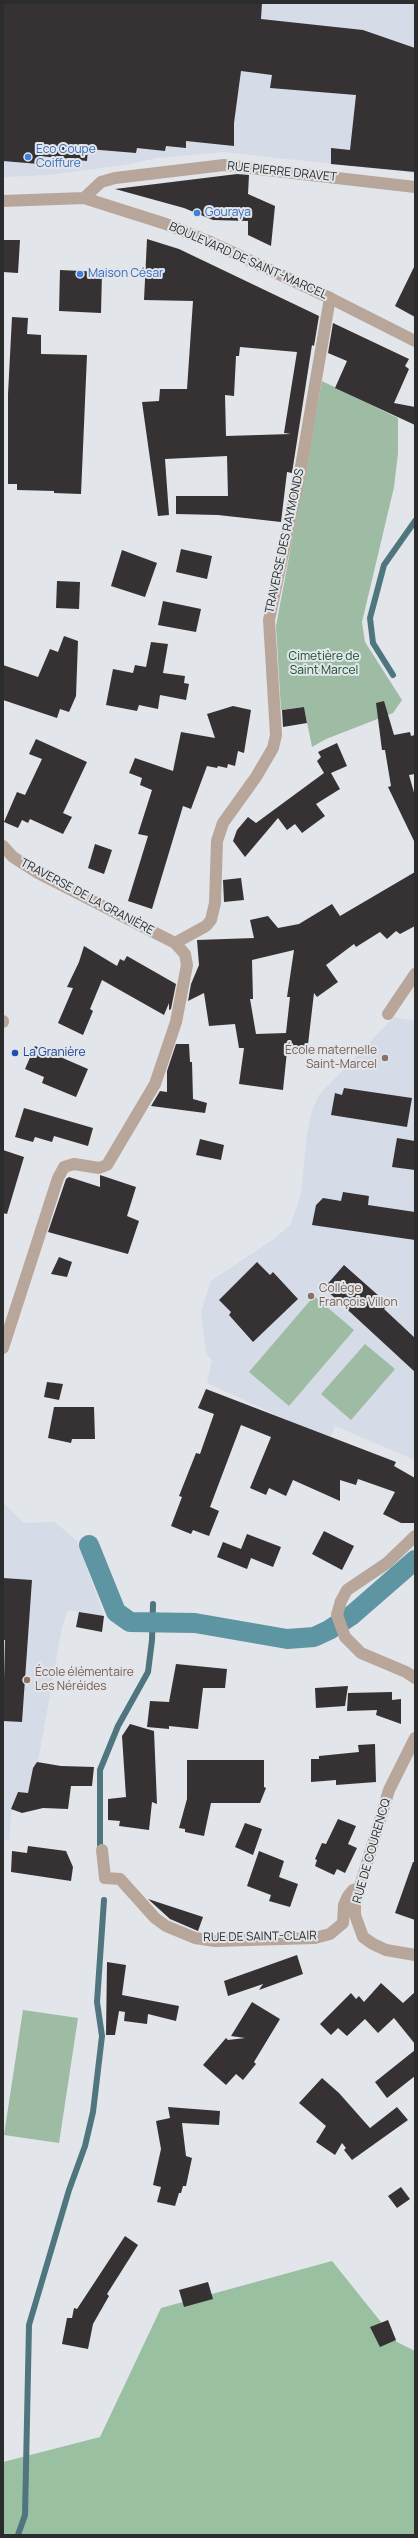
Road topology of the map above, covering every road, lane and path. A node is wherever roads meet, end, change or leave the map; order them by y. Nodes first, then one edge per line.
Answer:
1 (415, 187) edge
2 (84, 198) junction
3 (3, 201) edge
4 (330, 298) junction
5 (415, 341) edge
6 (3, 846) edge
7 (175, 943) junction
8 (415, 974) edge
9 (388, 1014) dead end
10 (3, 1348) edge
11 (415, 1536) edge
12 (415, 1678) edge
13 (415, 1738) edge
14 (102, 1850) dead end
15 (360, 1888) junction
16 (415, 1955) edge

1 - 2 street, RUE PIERRE DRAVET
2 - 3 street, BOULEVARD DE SAINT-MARCEL
2 - 4 street, BOULEVARD DE SAINT-MARCEL
4 - 5 street, BOULEVARD DE SAINT-MARCEL
4 - 7 street, TRAVERSE DES RAYMONDS
6 - 7 street, TRAVERSE DE LA GRANIÈRE
7 - 10 street
8 - 9 street
11 - 12 street
13 - 15 street, RUE DE COURENCQ
14 - 15 street, RUE DE SAINT-CLAIR
15 - 16 street, RUE DE COURENCQ

